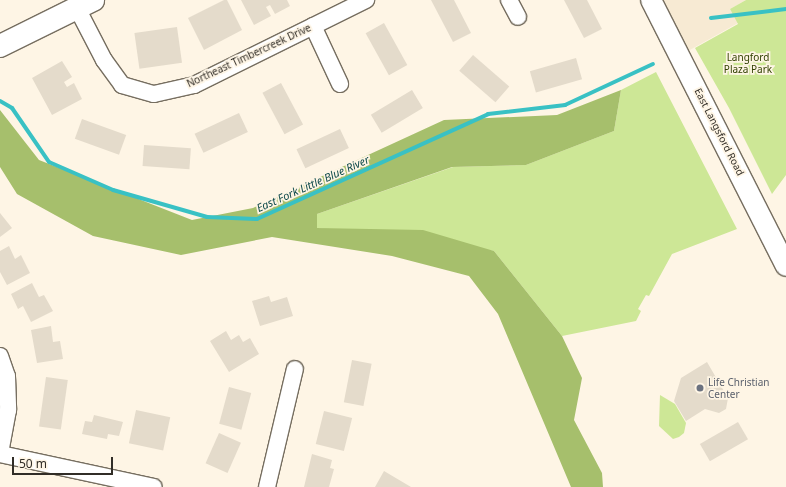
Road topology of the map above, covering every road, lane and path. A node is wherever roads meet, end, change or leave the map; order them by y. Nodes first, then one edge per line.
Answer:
1 (366, 0) edge
2 (509, 0) edge
3 (651, 0) edge
4 (85, 4) edge
5 (518, 17) dead end
6 (313, 26) junction
7 (0, 46) edge
8 (340, 84) dead end
9 (786, 266) edge
10 (0, 356) edge
11 (295, 369) dead end
12 (0, 454) edge
13 (154, 487) edge
14 (267, 487) edge

1 - 6 street, Northeast Timbercreek Drive
2 - 5 street
3 - 9 street, East Langsford Road
4 - 6 street, Northeast Timbercreek Drive
4 - 7 main road
6 - 8 street
10 - 12 street
11 - 14 street
12 - 13 street

